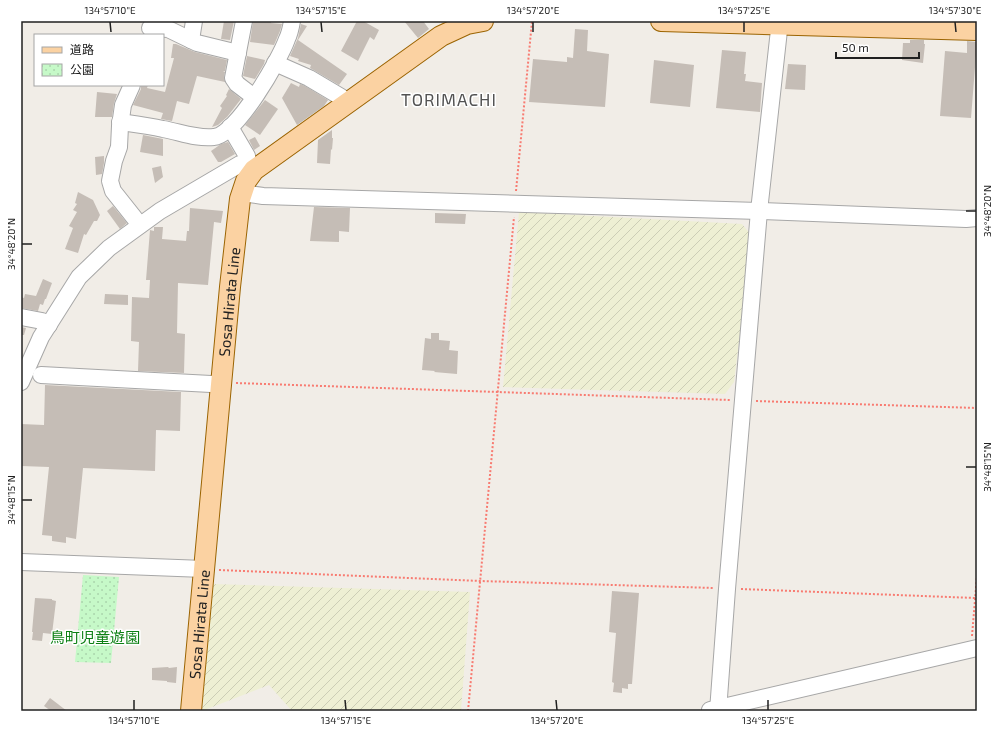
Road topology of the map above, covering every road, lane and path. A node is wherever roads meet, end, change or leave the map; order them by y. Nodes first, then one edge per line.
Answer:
1 (194, 21) edge
2 (244, 21) edge
3 (292, 21) edge
4 (532, 21) edge
5 (661, 21) edge
6 (472, 22) edge
7 (780, 22) edge
8 (150, 28) edge
9 (977, 30) edge
10 (191, 40) junction
11 (238, 53) junction
12 (275, 63) junction
13 (132, 86) edge
14 (254, 97) junction
15 (347, 105) junction
16 (120, 122) junction
17 (230, 127) junction
18 (252, 169) junction
19 (242, 193) junction
20 (515, 203) junction
21 (760, 211) junction
22 (977, 218) edge
23 (140, 225) junction
24 (21, 317) edge
25 (49, 325) junction
26 (41, 375) dead end
27 (21, 382) edge
28 (221, 382) junction
29 (497, 392) junction
30 (743, 400) junction
31 (977, 408) edge
32 (21, 562) edge
33 (204, 570) junction
34 (977, 576) edge
35 (480, 581) junction
36 (727, 589) junction
37 (975, 598) junction
38 (974, 649) edge
39 (715, 710) edge
40 (191, 711) edge
41 (468, 711) edge

1 - 10 street
2 - 11 street
3 - 12 street
4 - 20 path
5 - 7 main road
6 - 15 main road, Sosa Hirata Line
7 - 9 main road
7 - 21 street
8 - 10 street
10 - 11 street
11 - 14 street
12 - 14 street
12 - 15 street
13 - 16 street
14 - 17 street
15 - 18 main road, Sosa Hirata Line
16 - 17 street
16 - 23 street
17 - 18 street
18 - 19 main road, Sosa Hirata Line
18 - 23 street
19 - 20 street
19 - 28 main road, Sosa Hirata Line
20 - 21 street
20 - 29 path
21 - 22 street
21 - 30 street
23 - 25 street
24 - 25 street
25 - 27 street
26 - 28 street
28 - 29 path
28 - 33 main road, Sosa Hirata Line
29 - 30 path
29 - 35 path
30 - 31 path
30 - 36 street
32 - 33 street
33 - 35 path
33 - 40 main road, Sosa Hirata Line
34 - 37 path
35 - 36 path
35 - 41 path
36 - 37 path
36 - 39 street
37 - 38 path
38 - 39 street

